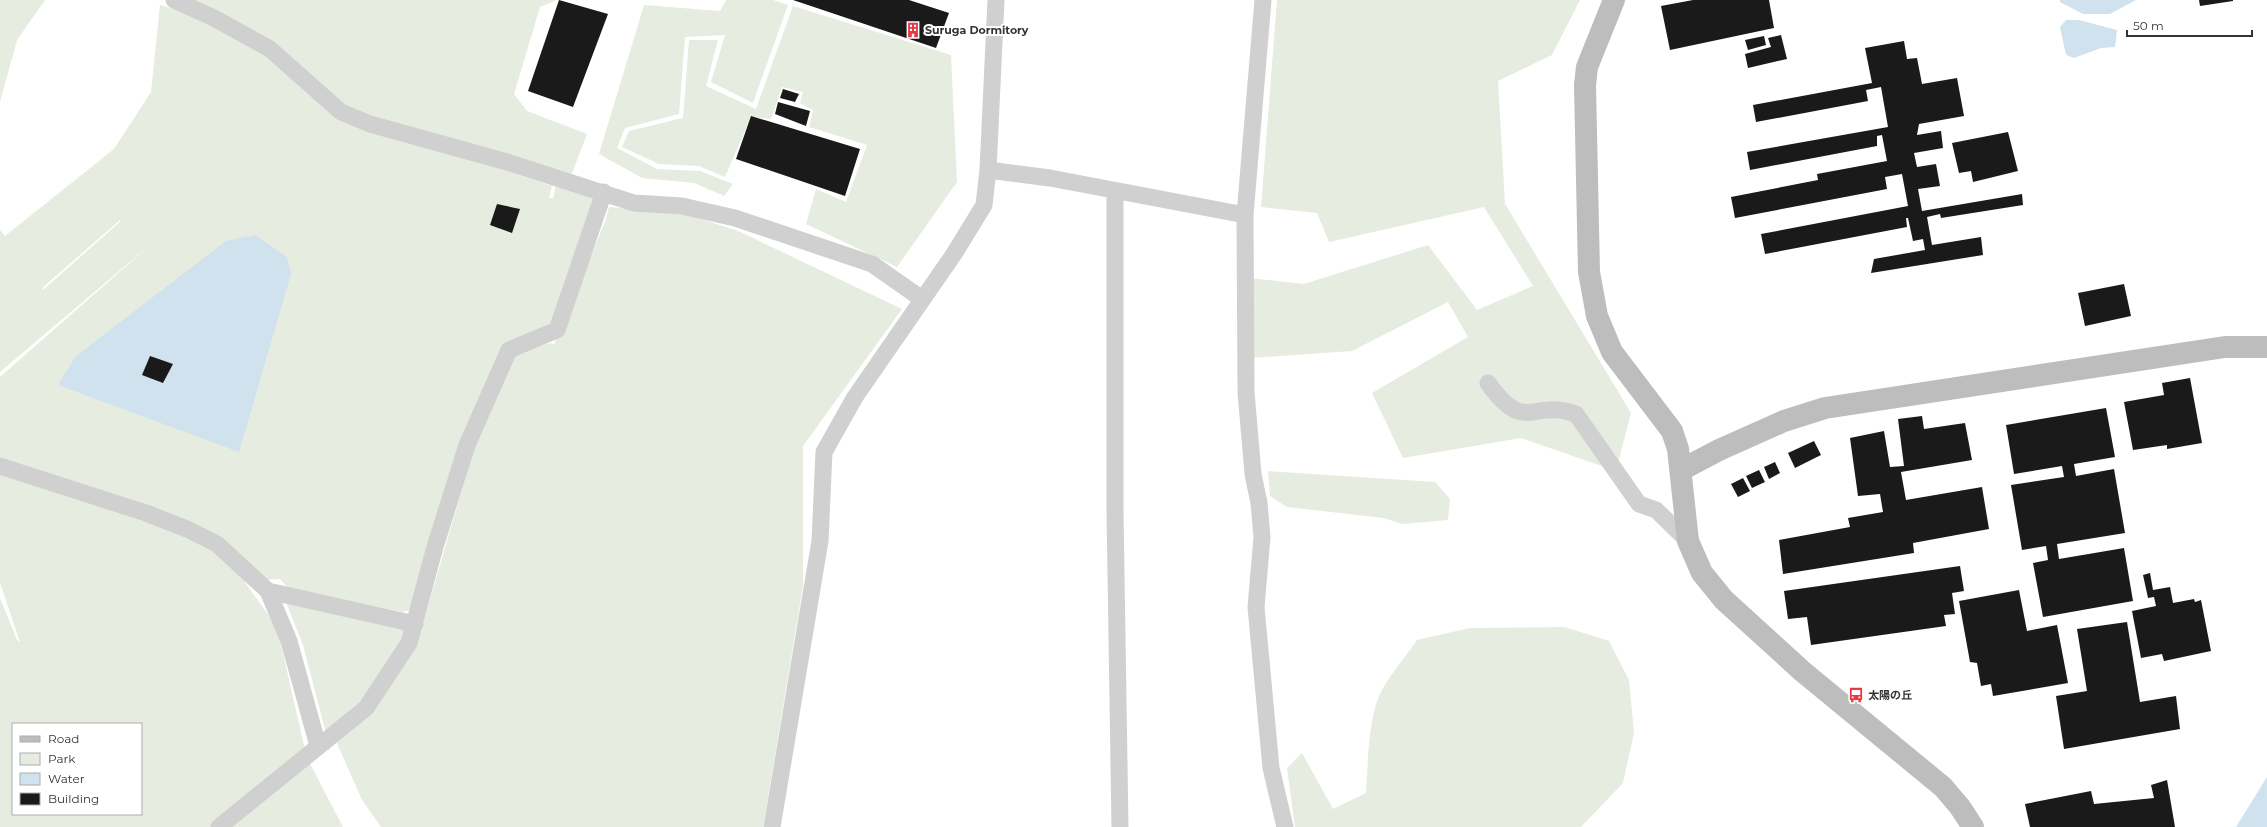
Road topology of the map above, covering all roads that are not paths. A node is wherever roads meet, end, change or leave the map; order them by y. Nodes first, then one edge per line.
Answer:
1 (174, 0) edge
2 (996, 0) edge
3 (1262, 0) edge
4 (1614, 0) edge
5 (988, 170) junction
6 (1115, 191) junction
7 (604, 192) junction
8 (1245, 215) junction
9 (922, 299) junction
10 (2267, 347) edge
11 (1488, 383) dead end
12 (0, 466) edge
13 (1681, 470) junction
14 (1688, 541) junction
15 (268, 591) junction
16 (415, 624) junction
17 (318, 746) junction
18 (219, 827) edge
19 (772, 827) edge
20 (1120, 827) edge
21 (1284, 827) edge
22 (1973, 827) edge

1 - 7 street
2 - 5 street
3 - 8 street
4 - 13 street
5 - 6 street
5 - 9 street
6 - 8 street
6 - 20 street
7 - 9 street
7 - 16 street
8 - 21 street
9 - 19 street
10 - 13 street
11 - 14 street
12 - 15 street
13 - 14 street
14 - 22 street
15 - 16 street
15 - 17 street
16 - 17 street
17 - 18 street

